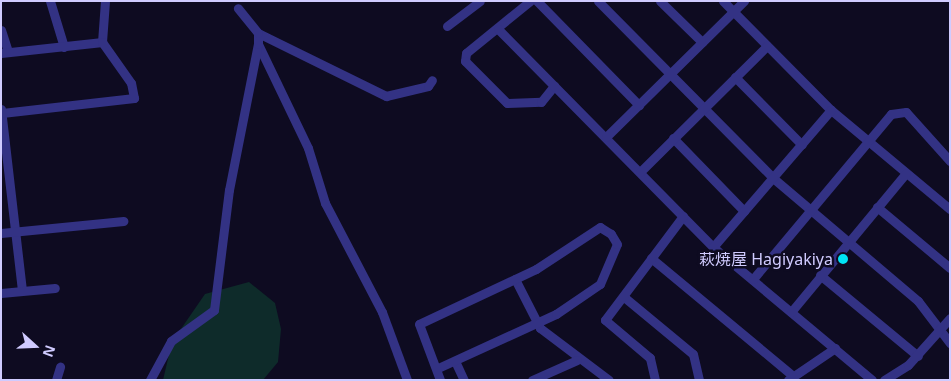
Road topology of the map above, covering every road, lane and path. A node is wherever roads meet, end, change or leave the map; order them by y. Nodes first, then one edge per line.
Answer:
1 (50, 1) edge
2 (105, 1) edge
3 (480, 1) edge
4 (530, 1) edge
5 (537, 1) edge
6 (598, 1) edge
7 (660, 1) edge
8 (723, 1) edge
9 (744, 1) edge
10 (238, 8) dead end
11 (734, 12) junction
12 (447, 26) dead end
13 (498, 29) junction
14 (1, 30) edge
15 (258, 33) junction
16 (102, 42) junction
17 (702, 42) junction
18 (258, 44) junction
19 (767, 46) junction
20 (64, 47) junction
21 (5, 53) edge
22 (671, 74) junction
23 (736, 77) junction
24 (432, 80) dead end
25 (554, 86) junction
26 (639, 105) junction
27 (704, 108) junction
28 (1, 109) edge
29 (831, 110) junction
30 (2, 117) edge
31 (606, 137) junction
32 (673, 138) junction
33 (869, 141) junction
34 (802, 145) junction
35 (950, 161) edge
36 (5, 172) edge
37 (640, 172) junction
38 (906, 173) junction
39 (773, 178) junction
40 (877, 207) junction
41 (950, 209) edge
42 (812, 210) junction
43 (744, 211) junction
44 (683, 216) junction
45 (123, 221) dead end
46 (16, 231) junction
47 (1, 232) edge
48 (848, 240) junction
49 (713, 247) junction
50 (651, 258) junction
51 (950, 268) edge
52 (820, 275) junction
53 (515, 279) junction
54 (753, 280) junction
55 (55, 288) dead end
56 (22, 290) junction
57 (1, 292) edge
58 (624, 297) junction
59 (791, 312) junction
60 (950, 318) edge
61 (537, 323) junction
62 (941, 328) junction
63 (950, 344) edge
64 (835, 348) junction
65 (918, 356) junction
66 (577, 360) junction
67 (455, 361) junction
68 (60, 367) dead end
69 (438, 368) junction
70 (791, 378) edge
71 (56, 380) edge
72 (150, 380) edge
73 (408, 380) edge
74 (440, 380) edge
75 (464, 380) edge
76 (532, 380) edge
77 (609, 380) edge
78 (655, 380) edge
79 (699, 380) edge
80 (872, 380) edge
81 (884, 380) edge

1 - 20 street
2 - 16 street
3 - 12 street
4 - 13 street
5 - 26 street
6 - 22 street
7 - 17 street
8 - 11 street
9 - 11 street
10 - 15 street
11 - 17 street
11 - 19 street
13 - 25 street
13 - 25 street
14 - 21 street
15 - 18 street
15 - 24 street
16 - 20 street
16 - 30 street
17 - 22 street
18 - 72 street
18 - 73 street
19 - 23 street
19 - 29 street
20 - 21 street
22 - 26 street
22 - 27 street
23 - 27 street
23 - 34 street
25 - 31 street
26 - 31 street
27 - 32 street
27 - 39 street
28 - 30 street
29 - 33 street
29 - 34 street
30 - 36 street
31 - 37 street
32 - 37 street
32 - 43 street
33 - 35 street
33 - 38 street
33 - 42 street
34 - 39 street
36 - 46 street
37 - 44 street
38 - 40 street
38 - 41 street
39 - 42 street
39 - 43 street
40 - 48 street
40 - 51 street
42 - 48 street
42 - 54 street
43 - 49 street
44 - 49 street
44 - 50 street
45 - 46 street
46 - 47 street
46 - 56 street
48 - 52 street
48 - 62 street
49 - 54 street
50 - 58 street
50 - 70 street
52 - 59 street
52 - 65 street
53 - 61 street
53 - 61 street
53 - 69 street
54 - 59 street
55 - 56 street
56 - 57 street
58 - 78 street
58 - 79 street
59 - 64 street
60 - 62 street
61 - 66 street
61 - 67 street
62 - 63 street
62 - 65 street
64 - 70 street
64 - 80 street
65 - 81 street
66 - 76 street
66 - 77 street
67 - 69 street
67 - 75 street
68 - 71 street
69 - 74 street

